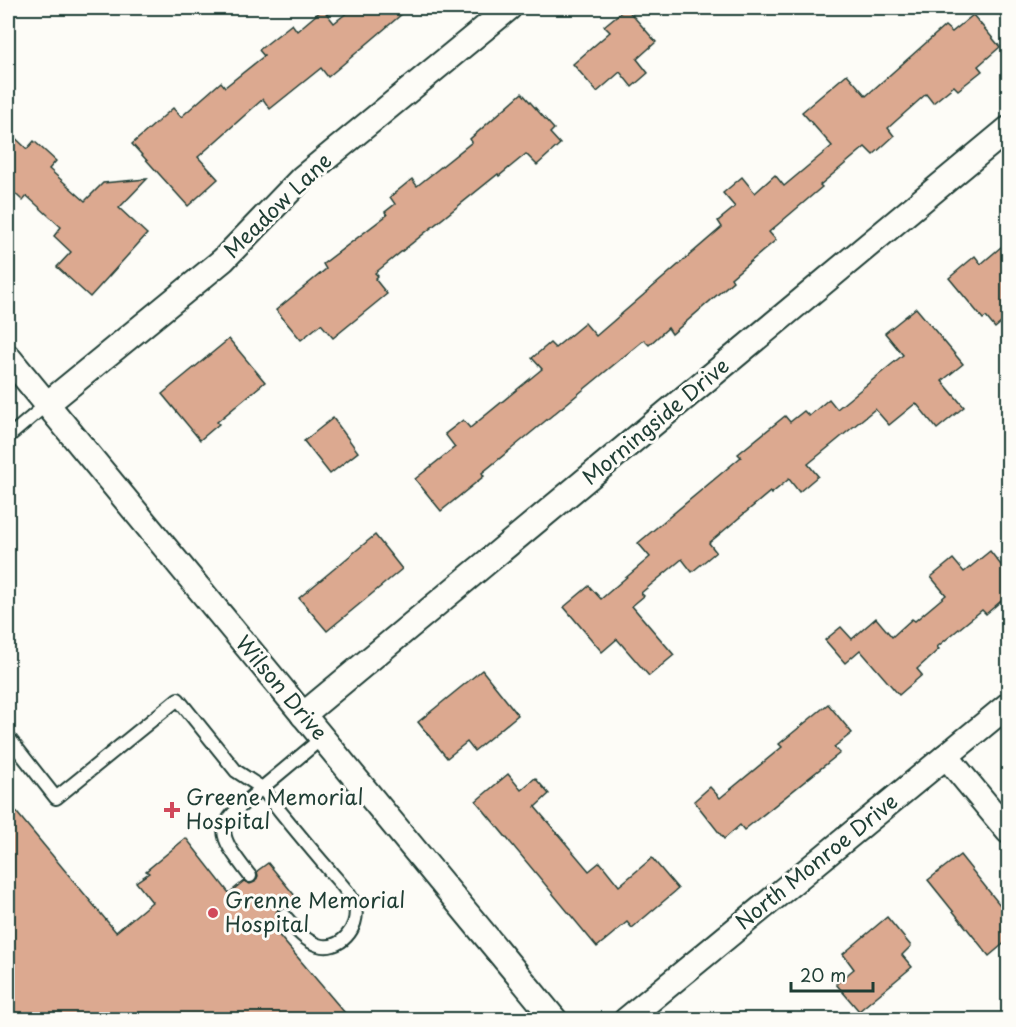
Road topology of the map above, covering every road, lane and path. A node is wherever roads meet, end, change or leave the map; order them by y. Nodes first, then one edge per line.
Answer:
1 (509, 8) edge
2 (1008, 129) edge
3 (8, 357) edge
4 (47, 404) junction
5 (8, 437) edge
6 (1008, 705) edge
7 (303, 715) junction
8 (8, 737) edge
9 (322, 738) junction
10 (946, 756) junction
11 (262, 788) junction
12 (1008, 831) edge
13 (250, 876) dead end
14 (284, 915) dead end
15 (555, 1020) edge
16 (626, 1020) edge

1 - 4 street, Meadow Lane
2 - 7 street, Morningside Drive
3 - 4 street, Wilson Drive
4 - 5 lane
4 - 7 street, Wilson Drive
6 - 10 street, North Monroe Drive
7 - 9 street, Wilson Drive
8 - 11 lane
9 - 11 lane
9 - 15 street, Wilson Drive
10 - 12 street
10 - 16 street, North Monroe Drive
11 - 13 lane
11 - 14 lane

